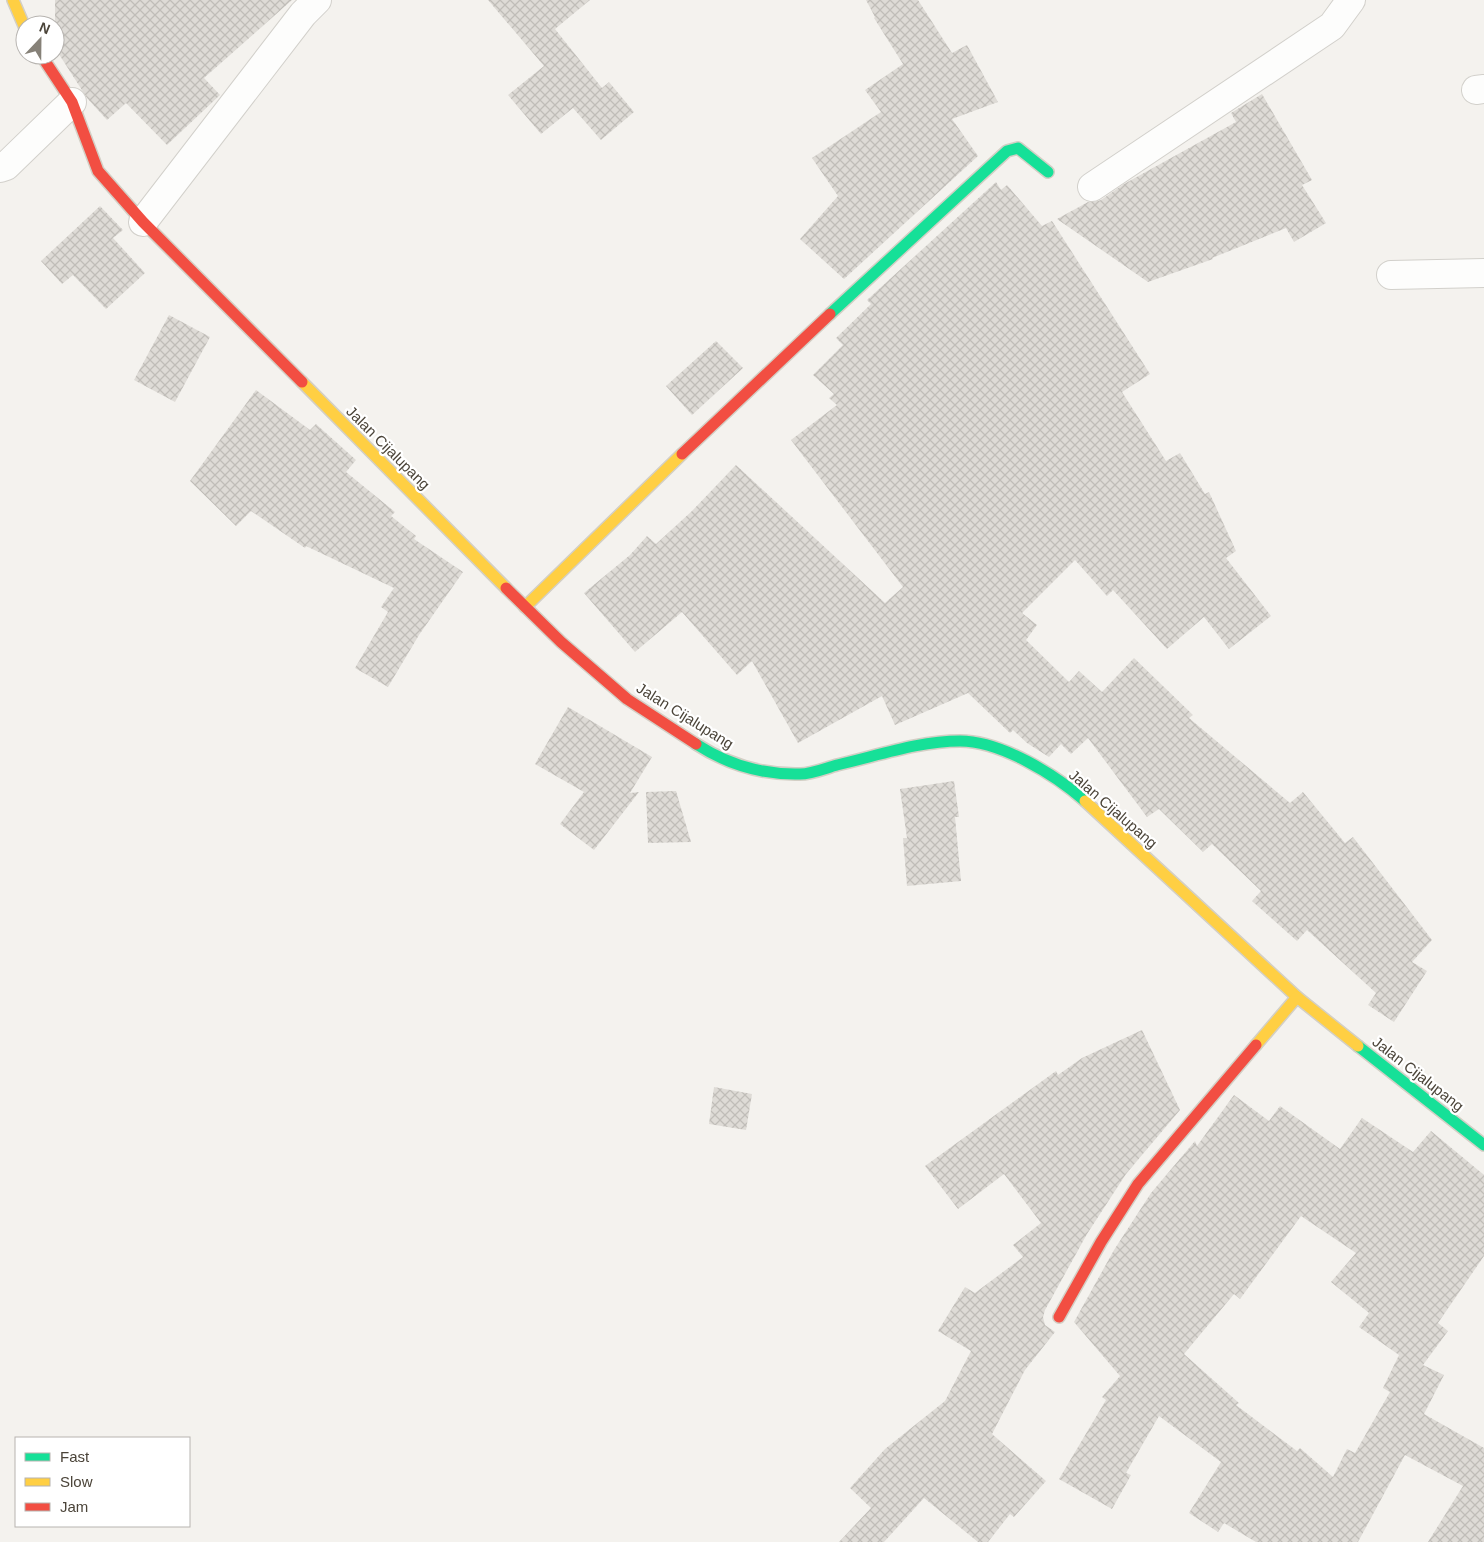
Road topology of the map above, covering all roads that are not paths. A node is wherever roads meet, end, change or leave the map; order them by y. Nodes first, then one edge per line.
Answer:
1 (13, 0) edge
2 (317, 0) edge
3 (1351, 0) edge
4 (19, 15) edge
5 (48, 65) edge
6 (72, 102) junction
7 (0, 168) edge
8 (1048, 172) dead end
9 (1092, 187) dead end
10 (143, 222) junction
11 (1484, 273) edge
12 (1391, 275) dead end
13 (525, 607) junction
14 (1297, 997) junction
15 (1484, 1146) edge
16 (1059, 1317) dead end

1 - 4 street
2 - 10 street
3 - 9 street
5 - 6 street, Jalan Cijalupang
6 - 7 street
6 - 10 street, Jalan Cijalupang
8 - 13 street
10 - 13 street, Jalan Cijalupang
11 - 12 street
13 - 14 street, Jalan Cijalupang
14 - 15 street, Jalan Cijalupang
14 - 16 street

